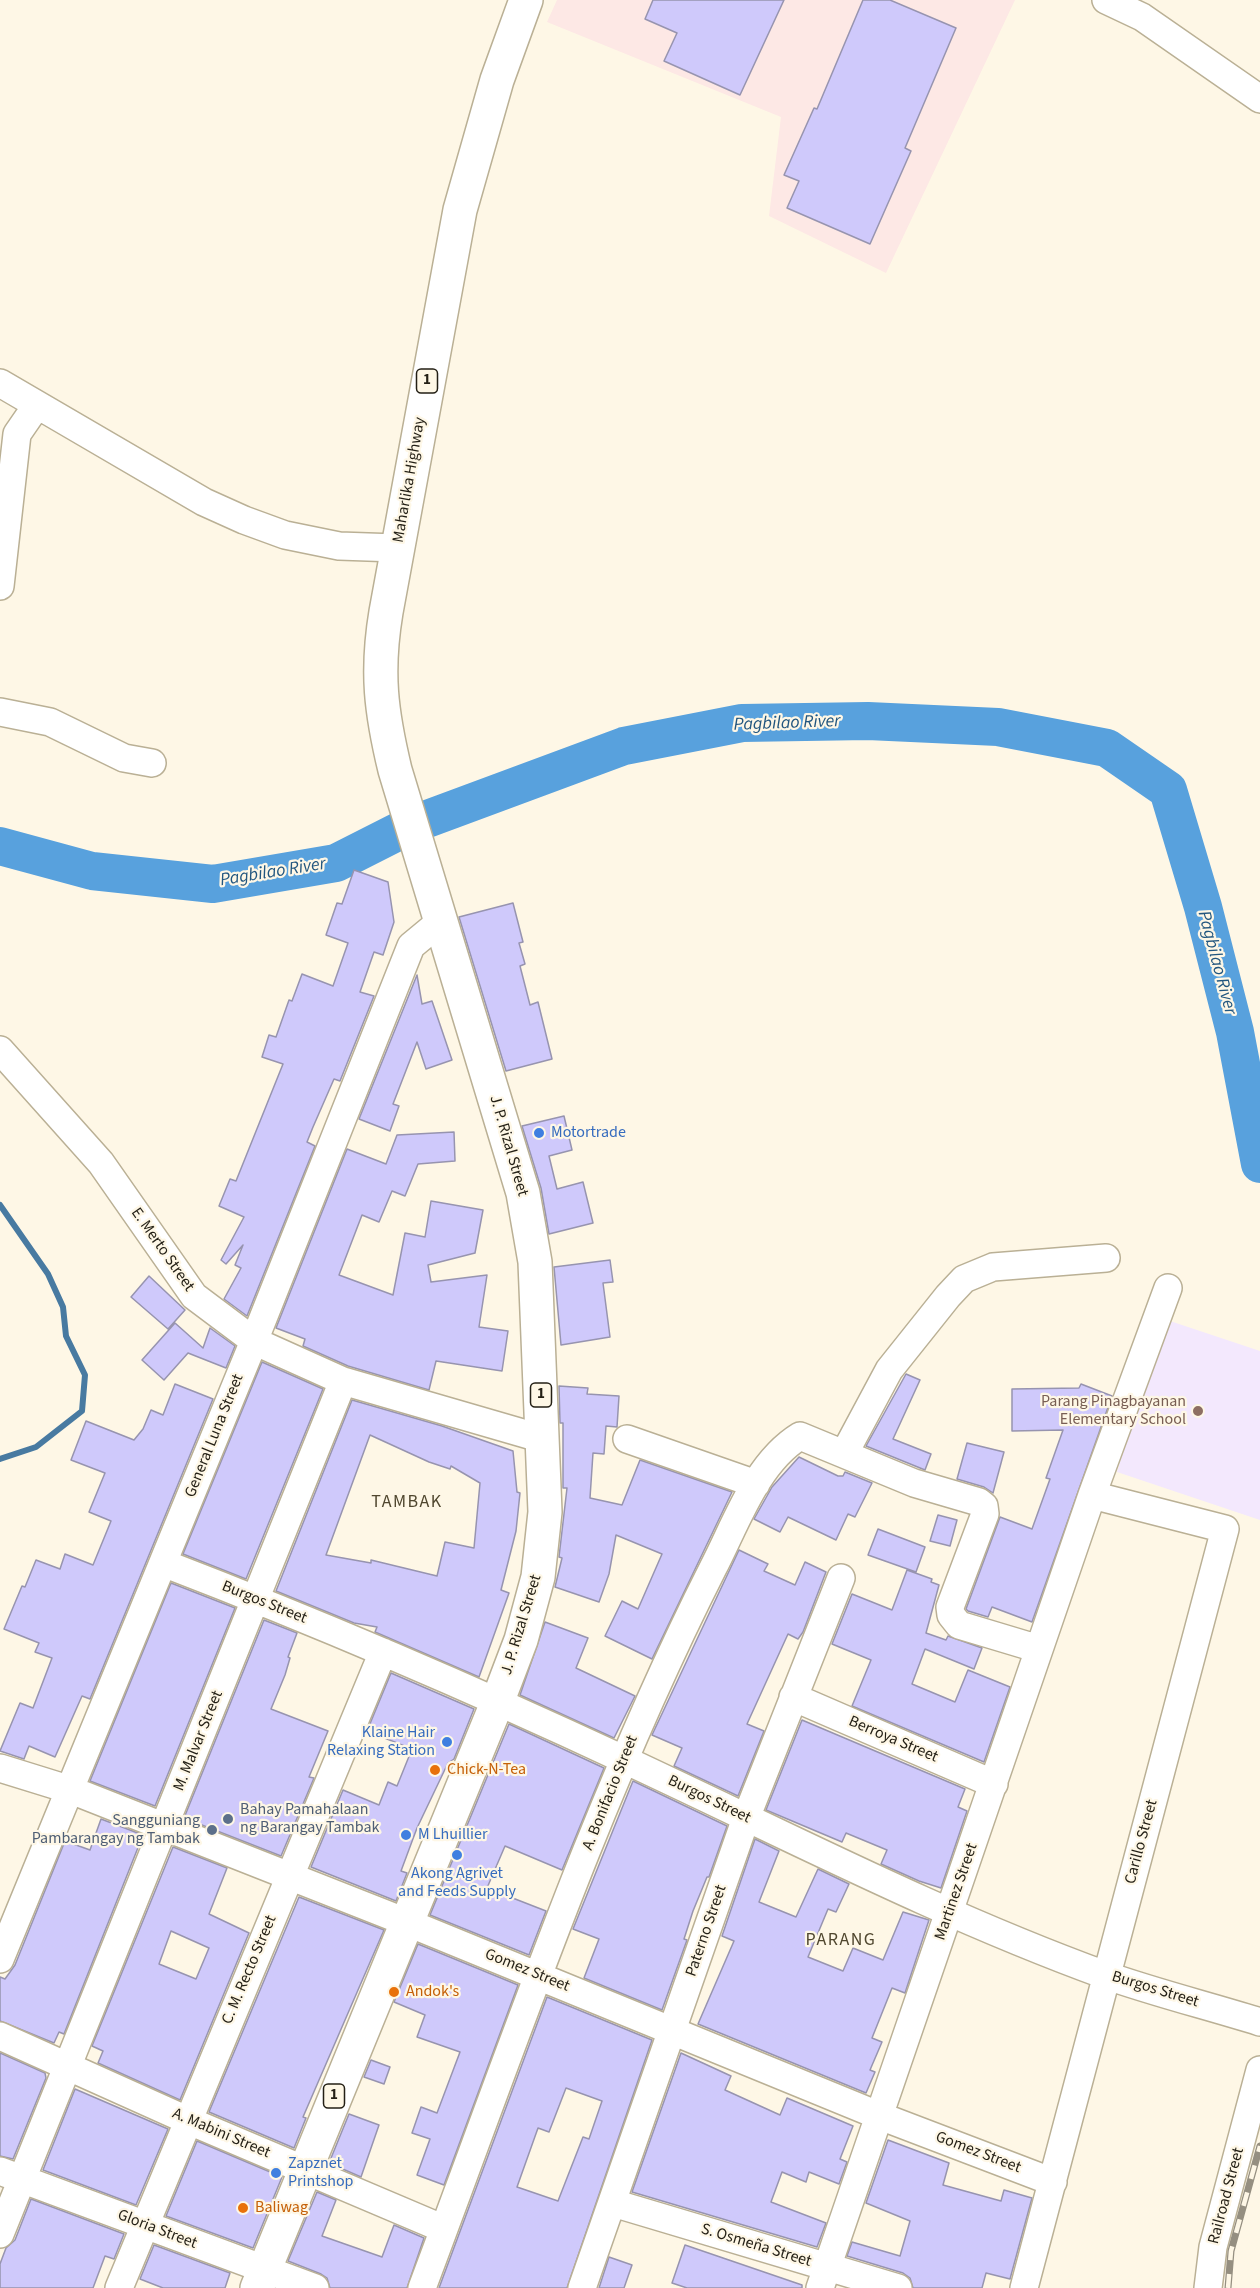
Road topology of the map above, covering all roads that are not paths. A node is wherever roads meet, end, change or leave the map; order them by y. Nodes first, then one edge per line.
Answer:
1 (526, 0) edge
2 (1106, 0) edge
3 (1260, 99) edge
4 (0, 383) edge
5 (37, 405) junction
6 (398, 548) junction
7 (0, 586) edge
8 (0, 712) edge
9 (152, 763) dead end
10 (421, 859) joint
11 (440, 922) junction
12 (0, 1050) edge
13 (1106, 1258) dead end
14 (1168, 1288) dead end
15 (255, 1341) junction
16 (343, 1382) junction
17 (543, 1439) junction
18 (627, 1439) dead end
19 (844, 1454) junction
20 (756, 1484) junction
21 (1092, 1495) junction
22 (163, 1563) junction
23 (841, 1578) dead end
24 (255, 1599) junction
25 (1039, 1649) junction
26 (383, 1652) junction
27 (793, 1697) junction
28 (497, 1703) junction
29 (624, 1759) junction
30 (0, 1768) edge
31 (993, 1784) junction
32 (71, 1790) junction
33 (746, 1818) junction
34 (164, 1828) junction
35 (289, 1877) junction
36 (950, 1913) junction
37 (406, 1922) junction
38 (0, 1959) edge
39 (1107, 1975) junction
40 (538, 1976) junction
41 (1260, 2022) edge
42 (672, 2031) junction
43 (0, 2036) edge
44 (66, 2066) junction
45 (1260, 2070) edge
46 (880, 2116) junction
47 (187, 2120) junction
48 (304, 2168) junction
49 (11, 2175) edge
50 (1053, 2181) junction
51 (614, 2203) junction
52 (145, 2226) junction
53 (444, 2229) junction
54 (0, 2234) edge
55 (824, 2277) edge
56 (260, 2279) edge
57 (119, 2288) edge
58 (315, 2288) edge
59 (422, 2288) edge
60 (582, 2288) edge
61 (897, 2288) edge
62 (1024, 2288) edge
63 (1208, 2288) edge

1 - 6 main road, Maharlika Highway / 1
2 - 3 street
4 - 5 street
5 - 6 street
5 - 7 street
6 - 10 main road, Maharlika Highway / 1
8 - 9 street
10 - 11 main road, J. P. Rizal Street / 1
11 - 15 street, General Luna Street
11 - 17 main road, J. P. Rizal Street / 1
12 - 15 street, E. Merto Street
13 - 19 street
14 - 21 street, Martinez Street
15 - 16 street, E. Merto Street
15 - 22 street, General Luna Street
16 - 17 street, E. Merto Street
16 - 24 street, M. Malvar Street
17 - 28 main road, J. P. Rizal Street / 1
18 - 20 street
19 - 20 street, A. Bonifacio Street
19 - 25 street, A. Bonifacio Street
20 - 29 street, A. Bonifacio Street
21 - 25 street, Martinez Street
21 - 39 street, Carillo Street
22 - 24 street, Burgos Street
22 - 32 street, General Luna Street
23 - 27 street, Paterno Street
24 - 26 street, Burgos Street
24 - 34 street, M. Malvar Street
25 - 31 street, Martinez Street
26 - 28 street, Burgos Street
26 - 35 street, C. M. Recto Street
27 - 31 street, Berroya Street
27 - 33 street, Paterno Street
28 - 29 street, Burgos Street
28 - 37 main road, J. P. Rizal Street / 1
29 - 33 street, Burgos Street
29 - 40 street, A. Bonifacio Street
30 - 32 street, Gomez Street
31 - 36 street, Martinez Street
32 - 34 street, Gomez Street
32 - 38 street, General Luna Street
33 - 36 street, Burgos Street
33 - 42 street, Paterno Street
34 - 35 street, Gomez Street
34 - 44 street, M. Malvar Street
35 - 37 street, Gomez Street
35 - 47 street, C. M. Recto Street
36 - 39 street, Burgos Street
36 - 46 street, Martinez Street
37 - 40 street, Gomez Street
37 - 48 main road, J. P. Rizal Street / 1
39 - 41 street, Burgos Street
39 - 50 street, Carillo Street
40 - 42 street, Gomez Street
40 - 53 street, A. Bonifacio Street
42 - 46 street, Gomez Street
42 - 51 street, Paterno Street
43 - 44 street, A. Mabini Street
44 - 47 street, A. Mabini Street
44 - 49 street, M. Malvar Street
45 - 63 street, Railroad Street
46 - 50 street, Gomez Street
46 - 55 street, Martinez Street
47 - 48 street, A. Mabini Street
47 - 52 street, C. M. Recto Street
48 - 53 street, A. Mabini Street
48 - 56 main road, J. P. Rizal Street / 1
49 - 52 street, Gloria Street
49 - 54 street, M. Malvar Street
50 - 62 street, Carillo Street
51 - 55 street, S. Osmeña Street
51 - 60 street, Paterno Street
52 - 56 street, Gloria Street
52 - 57 street, C. M. Recto Street
53 - 59 street, A. Bonifacio Street
55 - 61 street, S. Osmeña Street
56 - 58 street, Gloria Street

